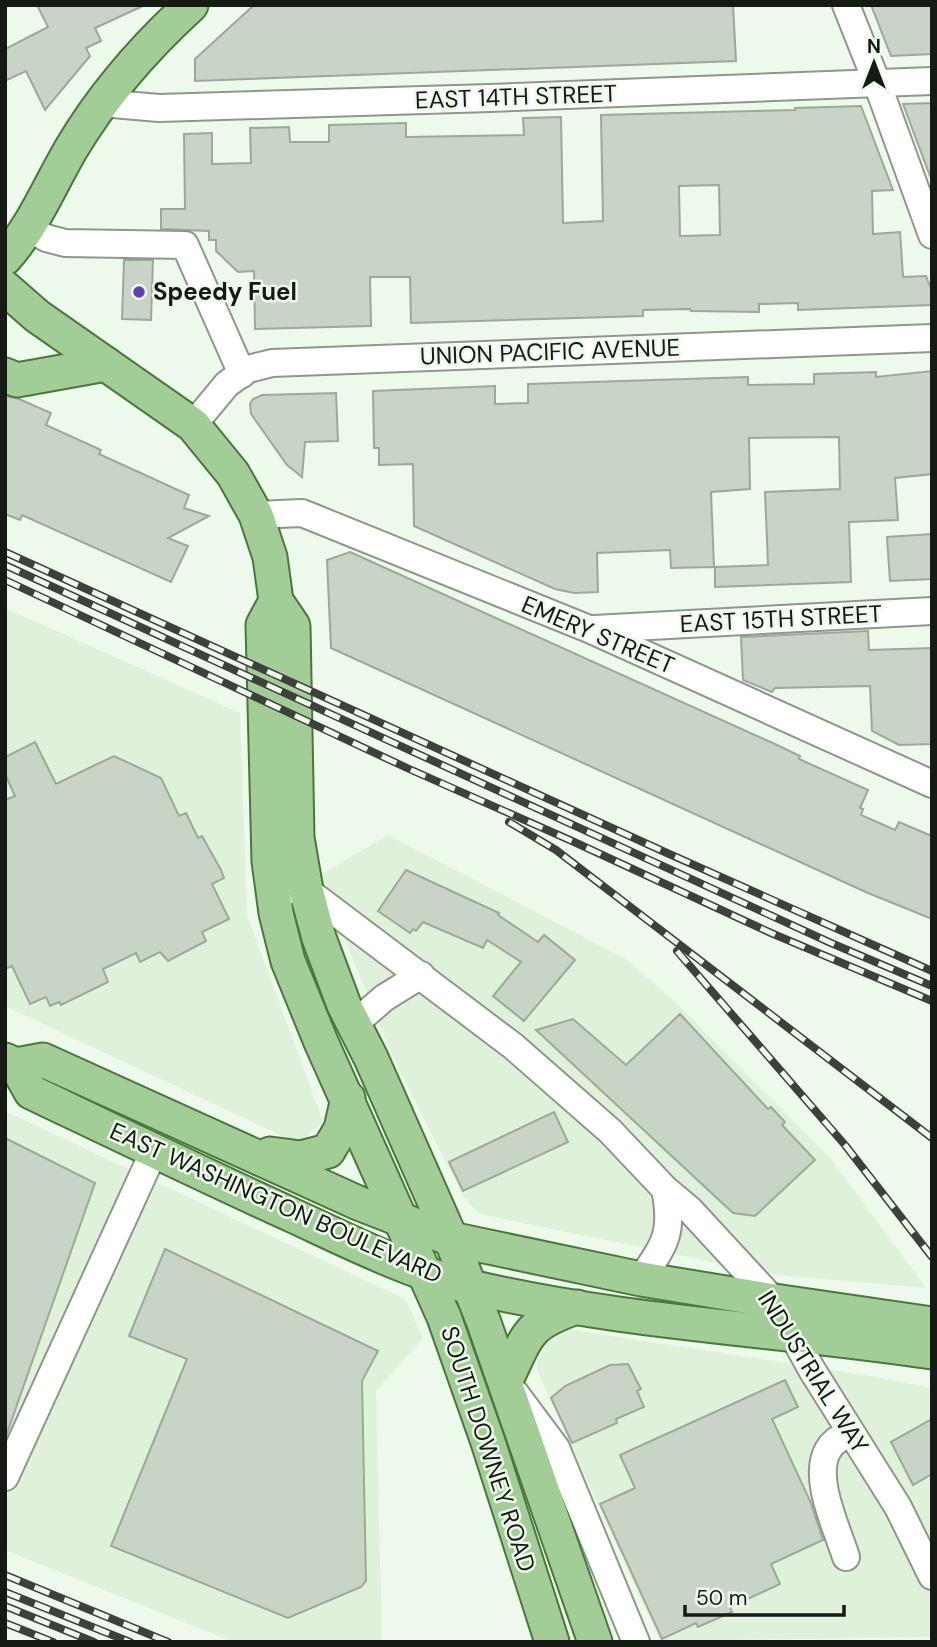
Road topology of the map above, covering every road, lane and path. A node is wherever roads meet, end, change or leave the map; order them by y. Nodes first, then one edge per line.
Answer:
1 (191, 5) edge
2 (846, 5) edge
3 (932, 81) edge
4 (877, 83) junction
5 (101, 103) junction
6 (28, 227) junction
7 (932, 235) edge
8 (5, 258) edge
9 (5, 288) edge
10 (932, 338) edge
11 (106, 364) junction
12 (242, 374) junction
13 (5, 375) edge
14 (193, 425) junction
15 (256, 515) junction
16 (276, 601) junction
17 (932, 611) edge
18 (589, 629) junction
19 (932, 784) edge
20 (306, 890) junction
21 (273, 892) junction
22 (421, 975) junction
23 (353, 1025) junction
24 (11, 1063) edge
25 (348, 1098) junction
26 (154, 1151) junction
27 (247, 1151) junction
28 (665, 1189) junction
29 (402, 1220) junction
30 (451, 1239) junction
31 (425, 1272) junction
32 (641, 1279) junction
33 (469, 1287) junction
34 (774, 1301) junction
35 (577, 1307) junction
36 (932, 1324) edge
37 (792, 1334) junction
38 (932, 1352) edge
39 (506, 1380) junction
40 (849, 1432) junction
41 (5, 1477) edge
42 (846, 1558) dead end
43 (932, 1576) edge
44 (552, 1642) edge
45 (595, 1642) edge
46 (636, 1642) edge

1 - 5 main road
2 - 4 street
3 - 4 street, EAST 14TH STREET
4 - 5 street, EAST 14TH STREET
4 - 7 street
5 - 6 main road
6 - 8 main road
6 - 12 street
9 - 11 main road
10 - 12 street, UNION PACIFIC AVENUE
11 - 13 main road
11 - 14 main road
12 - 14 street, UNION PACIFIC AVENUE
14 - 15 main road
15 - 16 main road
15 - 18 street, EMERY STREET
16 - 20 main road, SOUTH DOWNEY ROAD
16 - 21 main road, SOUTH DOWNEY ROAD
17 - 18 street, EAST 15TH STREET
18 - 19 street, EMERY STREET
20 - 21 street
20 - 22 street, INDUSTRIAL WAY
20 - 23 main road, SOUTH DOWNEY ROAD
21 - 25 main road, SOUTH DOWNEY ROAD
22 - 23 street
22 - 28 street, INDUSTRIAL WAY
23 - 30 main road, SOUTH DOWNEY ROAD
24 - 26 main road, EAST WASHINGTON BOULEVARD
24 - 27 main road, EAST WASHINGTON BOULEVARD
25 - 27 main road
25 - 29 main road, SOUTH DOWNEY ROAD
26 - 31 main road, EAST WASHINGTON BOULEVARD
26 - 41 street
27 - 29 main road, EAST WASHINGTON BOULEVARD
28 - 32 street
28 - 34 street, INDUSTRIAL WAY
29 - 30 main road, EAST WASHINGTON BOULEVARD
29 - 31 main road, SOUTH DOWNEY ROAD
30 - 32 main road, EAST WASHINGTON BOULEVARD
30 - 33 main road, SOUTH DOWNEY ROAD
31 - 33 main road, EAST WASHINGTON BOULEVARD
31 - 44 main road, SOUTH DOWNEY ROAD
32 - 34 main road, EAST WASHINGTON BOULEVARD
33 - 35 main road, EAST WASHINGTON BOULEVARD
33 - 39 main road, SOUTH DOWNEY ROAD
34 - 36 main road, EAST WASHINGTON BOULEVARD
34 - 37 street, INDUSTRIAL WAY
35 - 37 main road, EAST WASHINGTON BOULEVARD
35 - 39 main road
37 - 38 main road, EAST WASHINGTON BOULEVARD
37 - 40 street, INDUSTRIAL WAY
39 - 45 main road, SOUTH DOWNEY ROAD
39 - 46 street
40 - 42 street
40 - 43 street, INDUSTRIAL WAY

